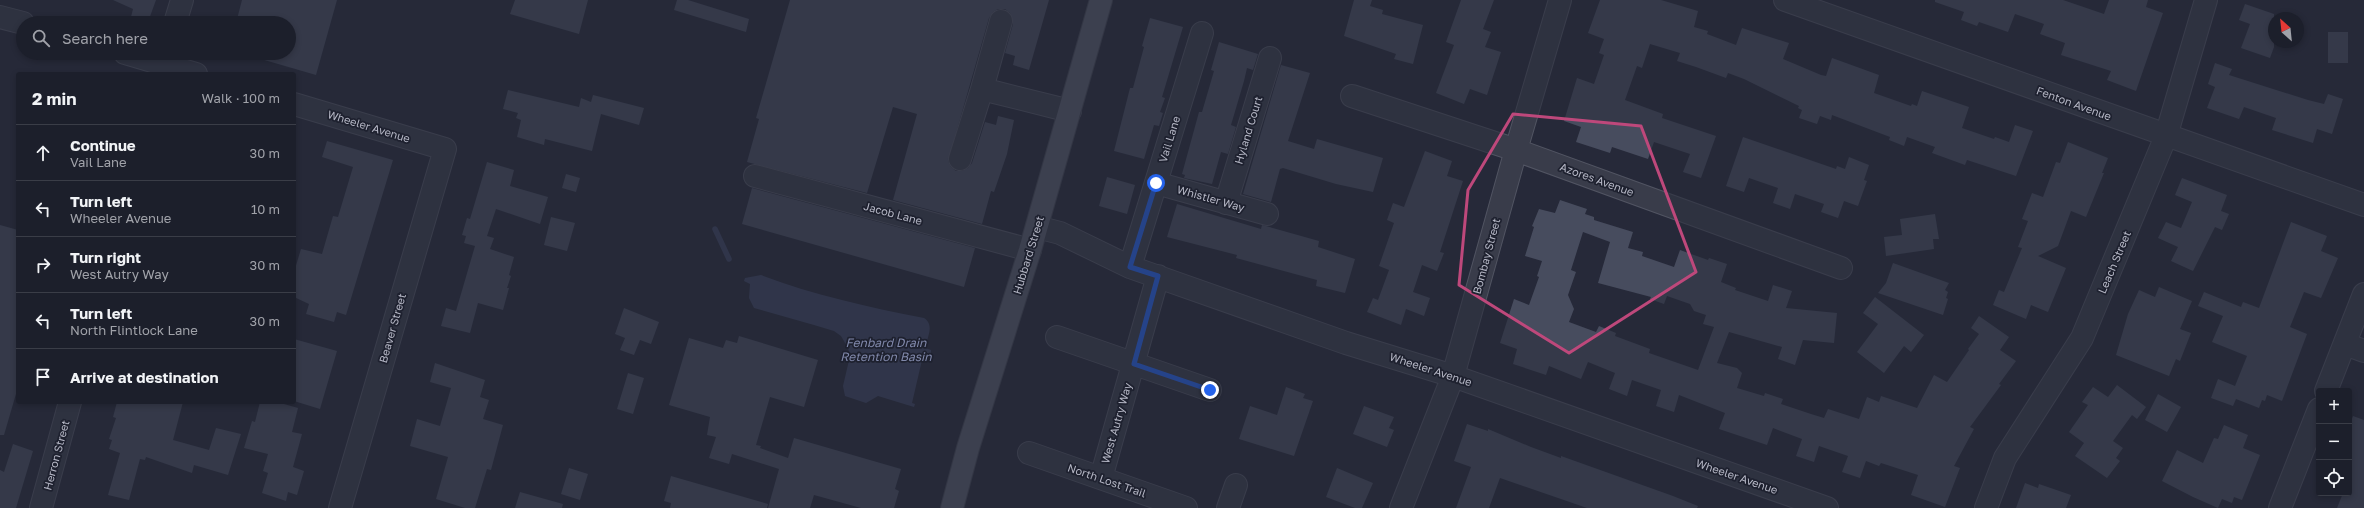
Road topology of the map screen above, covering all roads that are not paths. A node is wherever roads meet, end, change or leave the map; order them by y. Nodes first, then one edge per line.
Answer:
1 (182, 0) edge
2 (1101, 0) edge
3 (1560, 0) edge
4 (1785, 0) edge
5 (2206, 0) edge
6 (177, 16) edge
7 (0, 17) edge
8 (1001, 20) dead end
9 (16, 21) edge
10 (1202, 34) dead end
11 (1270, 58) dead end
12 (149, 60) edge
13 (163, 64) edge
14 (189, 72) edge
15 (982, 89) junction
16 (1352, 96) dead end
17 (296, 105) edge
18 (1070, 111) junction
19 (2166, 136) junction
20 (445, 149) joint
21 (1516, 150) junction
22 (960, 159) dead end
23 (755, 176) dead end
24 (1156, 183) junction
25 (1226, 202) junction
26 (2364, 205) edge
27 (1266, 214) dead end
28 (1037, 227) junction
29 (1030, 250) junction
30 (1130, 267) junction
31 (1841, 268) dead end
32 (1158, 276) junction
33 (2364, 294) edge
34 (1057, 337) dead end
35 (2354, 347) edge
36 (1134, 364) junction
37 (1453, 376) junction
38 (2328, 388) edge
39 (1210, 390) dead end
40 (69, 404) edge
41 (2316, 417) edge
42 (1029, 453) dead end
43 (1101, 478) junction
44 (1236, 485) dead end
45 (41, 508) edge
46 (340, 508) edge
47 (952, 508) edge
48 (1186, 508) edge
49 (1228, 508) edge
50 (1401, 508) edge
51 (1827, 508) edge
52 (1986, 508) edge
53 (2280, 508) edge

1 - 6 street
2 - 18 main road, Hubbard Street
3 - 21 street, Bombay Street
4 - 19 street, Fenton Avenue
5 - 19 street, Leach Street
7 - 9 street
8 - 15 street
10 - 24 street, Vail Lane
11 - 25 street, Hyland Court
12 - 13 street
13 - 14 street
15 - 18 street
15 - 22 street
16 - 21 street, Azores Avenue
17 - 20 street, Wheeler Avenue
18 - 28 main road, Hubbard Street
19 - 26 street, Fenton Avenue
19 - 52 street, Leach Street
20 - 46 street, Beaver Street
21 - 31 street, Azores Avenue
21 - 37 street, Bombay Street
23 - 29 street, Jacob Lane
24 - 25 street, Whistler Way
24 - 30 street, Vail Lane
25 - 27 street, Whistler Way
28 - 29 main road, Hubbard Street
28 - 30 street, Wheeler Avenue
29 - 47 main road, Hubbard Street
30 - 32 street, Wheeler Avenue
32 - 36 street, West Autry Way
32 - 37 street, Wheeler Avenue
33 - 35 street
34 - 36 street
35 - 38 street
36 - 39 street
36 - 43 street, West Autry Way
37 - 50 street, Bombay Street
37 - 51 street, Wheeler Avenue
40 - 45 street, Herron Street
41 - 53 street
42 - 43 street, North Lost Trail
43 - 48 street, North Lost Trail
44 - 49 street

